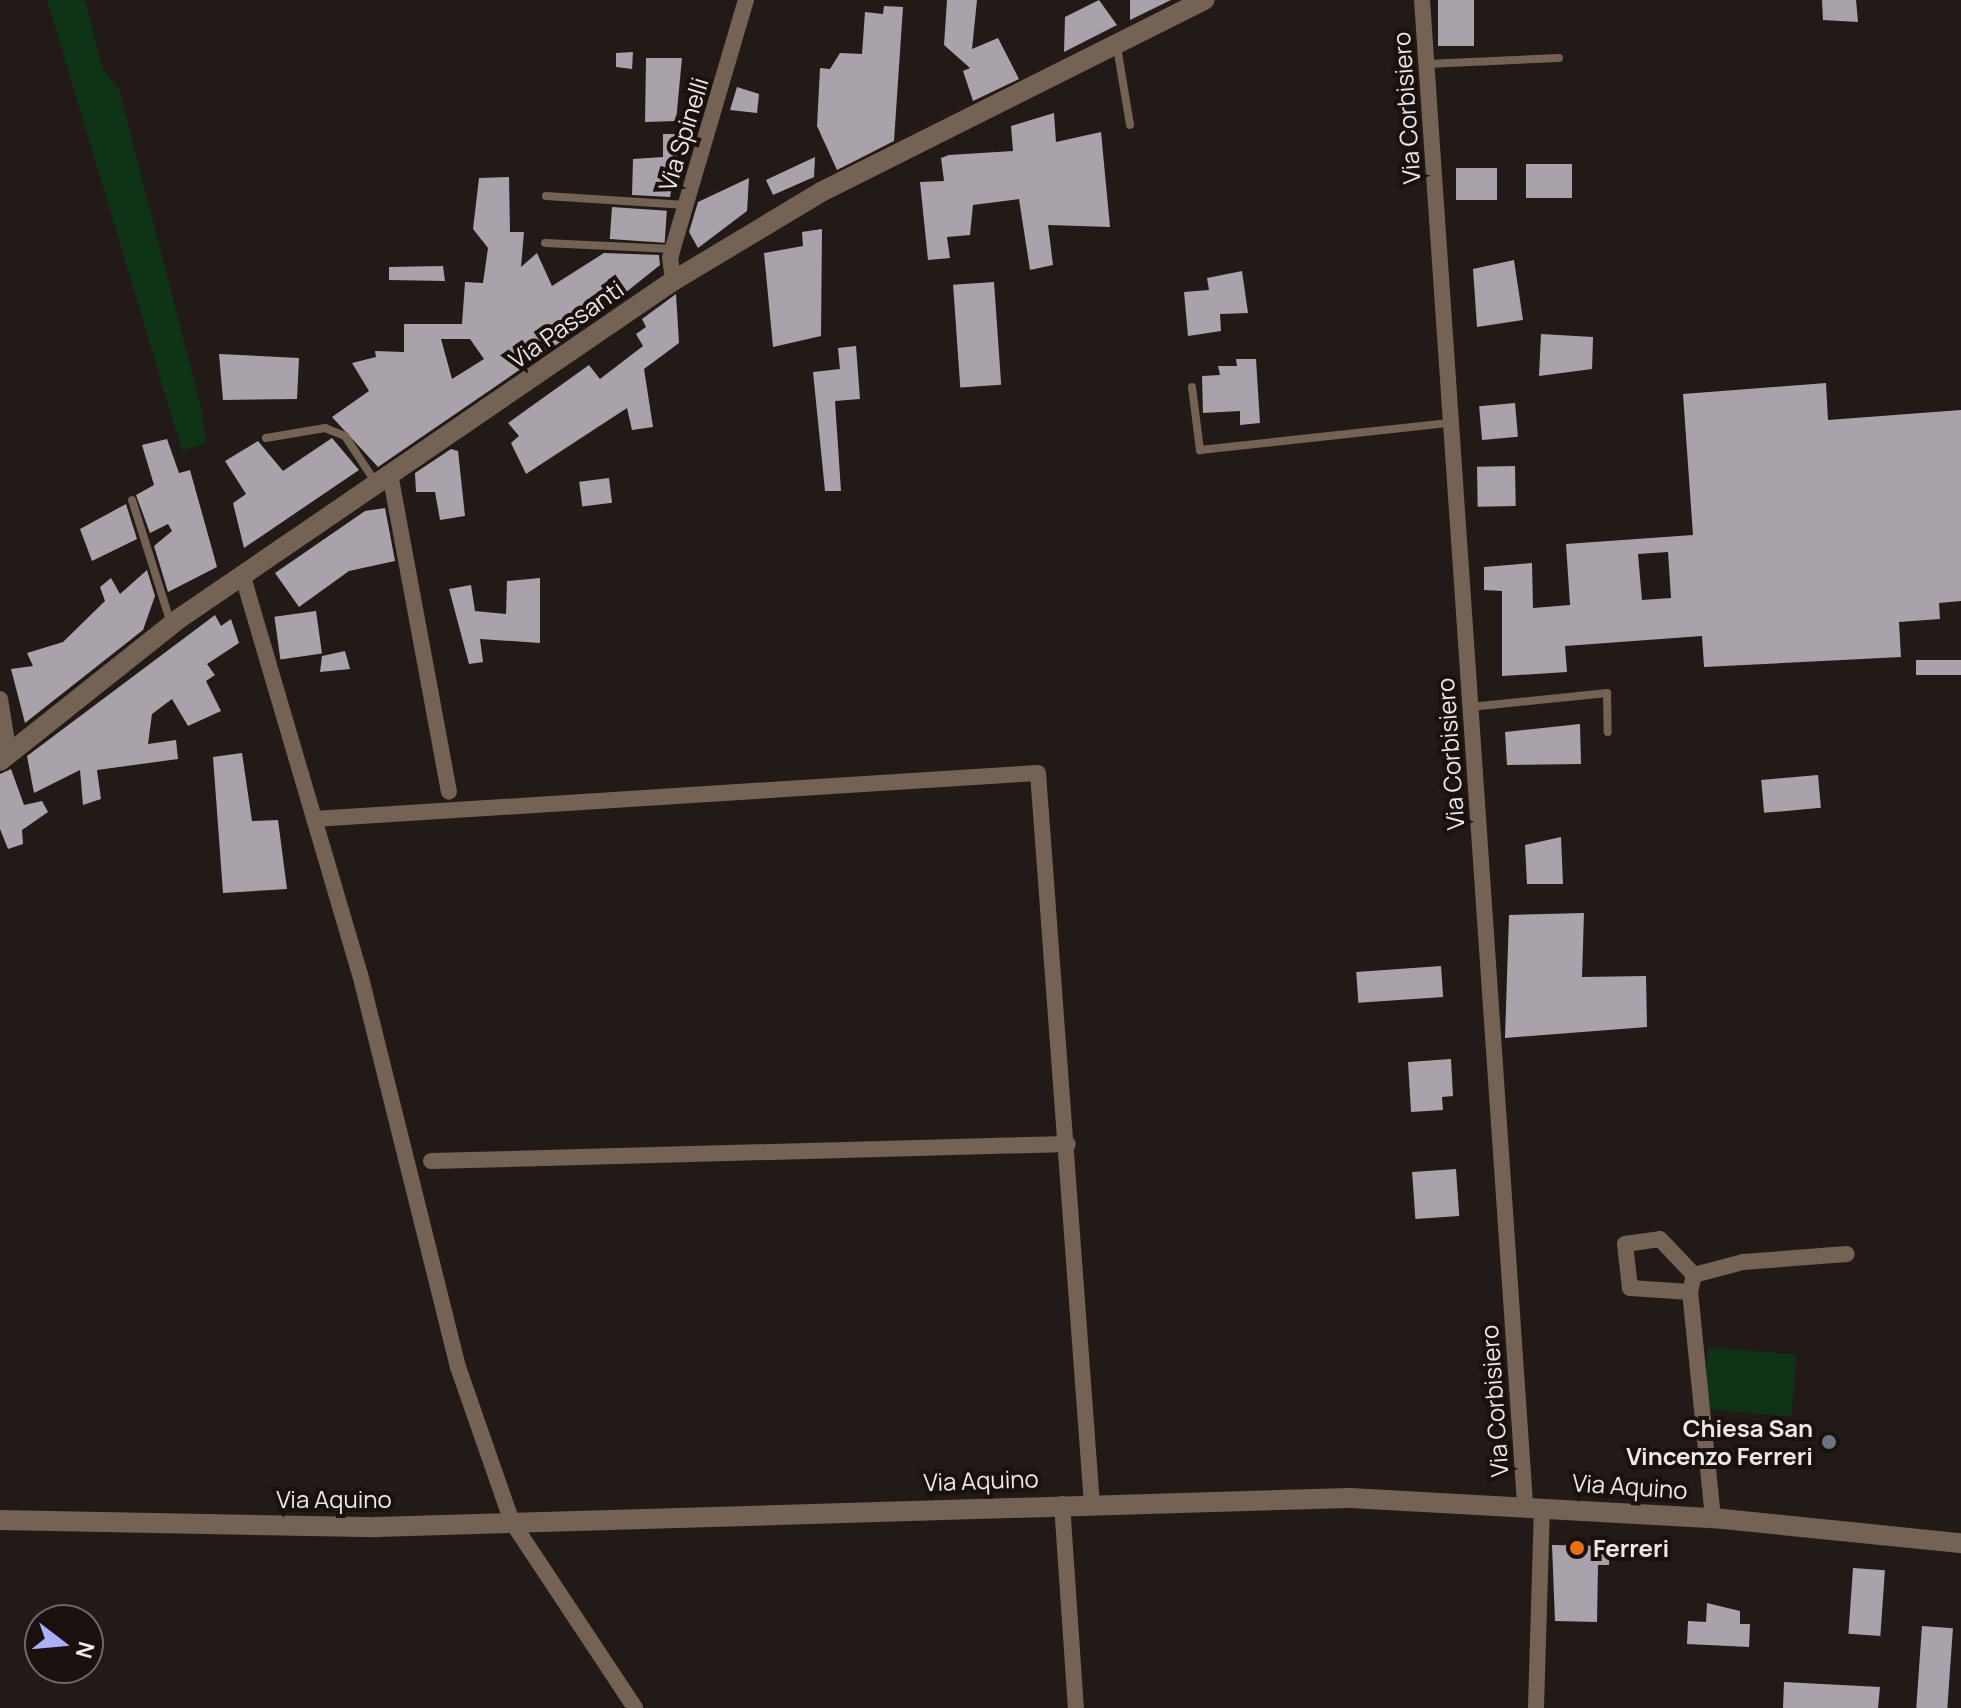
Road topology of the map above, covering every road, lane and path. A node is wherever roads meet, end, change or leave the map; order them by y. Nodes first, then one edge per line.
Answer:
1 (746, 0) edge
2 (1205, 0) edge
3 (1422, 0) edge
4 (1117, 47) junction
5 (1559, 58) dead end
6 (1427, 64) junction
7 (1130, 125) dead end
8 (546, 196) dead end
9 (687, 205) junction
10 (545, 243) dead end
11 (673, 249) junction
12 (673, 281) junction
13 (1192, 387) dead end
14 (1451, 423) junction
15 (266, 438) dead end
16 (385, 483) junction
17 (132, 500) dead end
18 (243, 577) junction
19 (171, 625) junction
20 (0, 699) edge
21 (1470, 707) junction
22 (1608, 732) dead end
23 (4, 757) edge
24 (449, 792) dead end
25 (314, 819) junction
26 (1068, 1144) junction
27 (431, 1161) dead end
28 (1847, 1254) dead end
29 (1062, 1504) junction
30 (1092, 1504) junction
31 (1534, 1506) junction
32 (1713, 1518) junction
33 (0, 1520) edge
34 (512, 1522) junction
35 (1961, 1543) edge
36 (635, 1708) edge
37 (1076, 1708) edge
38 (1536, 1708) edge

1 - 9 street, Via Spinelli
2 - 4 street, Via Passanti
3 - 6 street, Via Corbisiero
4 - 7 lane
4 - 12 street, Via Passanti
5 - 6 lane
6 - 14 street, Via Corbisiero
8 - 9 lane
9 - 11 street, Via Spinelli
10 - 11 lane
11 - 12 street, Via Spinelli
12 - 16 street, Via Passanti
13 - 14 lane
14 - 21 street, Via Corbisiero
15 - 16 lane
16 - 18 street, Via Passanti
16 - 24 street
17 - 19 lane
18 - 19 street, Via Passanti
18 - 25 street
19 - 23 street, Via Passanti
20 - 23 street
21 - 22 lane
21 - 31 street, Via Corbisiero
25 - 26 street
25 - 34 street
26 - 27 street
26 - 30 street
28 - 32 street
29 - 30 street, Via Aquino
29 - 34 street, Via Aquino
29 - 37 street
30 - 31 street, Via Aquino
31 - 32 street, Via Aquino
31 - 38 street, Via Corbisiero
32 - 35 street, Via Aquino
33 - 34 street, Via Aquino
34 - 36 street

